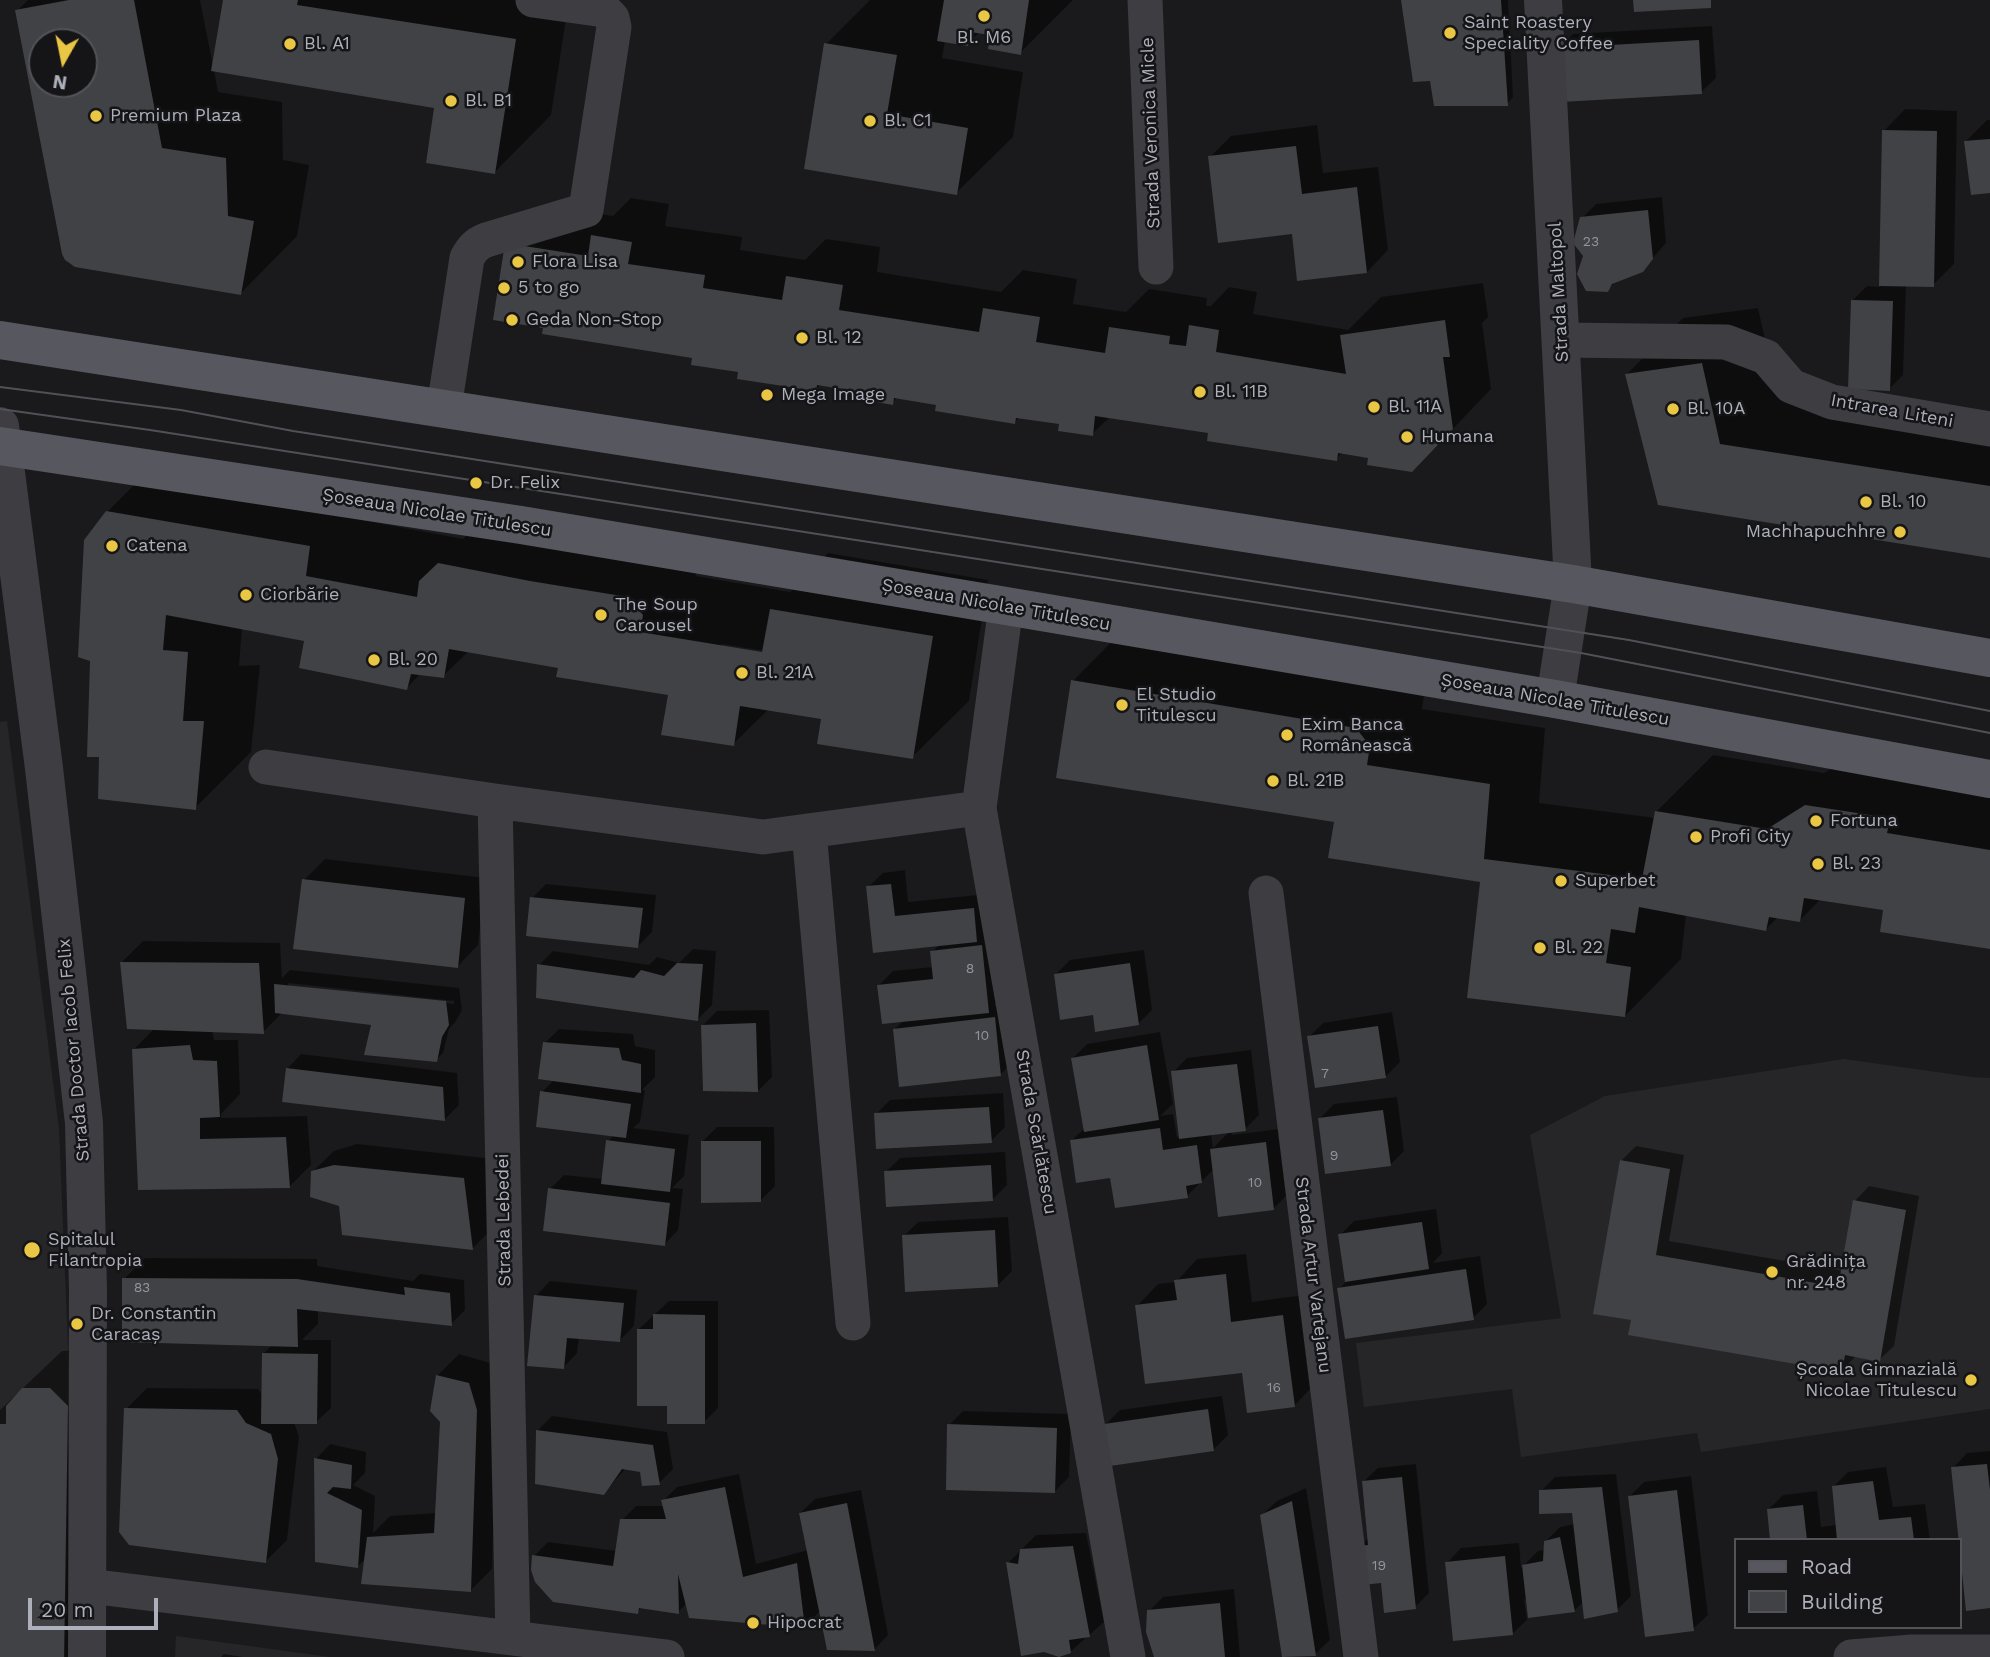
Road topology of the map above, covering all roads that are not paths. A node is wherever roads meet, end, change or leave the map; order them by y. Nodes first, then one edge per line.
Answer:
1 (533, 0) edge
2 (1145, 0) edge
3 (1543, 0) edge
4 (1156, 267) dead end
5 (0, 340) edge
6 (1561, 340) junction
7 (444, 408) junction
8 (1990, 429) edge
9 (1, 440) edge
10 (1573, 584) junction
11 (1006, 606) junction
12 (1990, 658) edge
13 (1555, 699) junction
14 (266, 767) dead end
15 (1990, 779) edge
16 (495, 801) junction
17 (979, 808) junction
18 (809, 831) junction
19 (1266, 893) dead end
20 (853, 1323) dead end
21 (89, 1586) junction
22 (513, 1638) junction
23 (1990, 1652) edge
24 (87, 1657) edge
25 (667, 1657) edge
26 (1128, 1657) edge
27 (1361, 1657) edge
28 (1851, 1657) edge

1 - 7 street
2 - 4 street, Strada Veronica Micle
3 - 6 street, Strada Maltopol
5 - 7 main road
6 - 8 street, Intrarea Liteni
6 - 10 street, Strada Maltopol
7 - 10 main road
9 - 11 main road, Șoseaua Nicolae Titulescu
9 - 21 street, Strada Doctor Iacob Felix
10 - 12 main road
10 - 13 street, Strada Maltopol
11 - 13 main road, Șoseaua Nicolae Titulescu
11 - 17 street, Strada Scărlătescu
13 - 15 main road, Șoseaua Nicolae Titulescu
14 - 16 street
16 - 18 street
16 - 22 street, Strada Lebedei
17 - 18 street
17 - 26 street, Strada Scărlătescu
18 - 20 street
19 - 27 street, Strada Artur Vartejanu
21 - 22 street
21 - 24 street, Strada Doctor Iacob Felix
22 - 25 street
23 - 28 street

